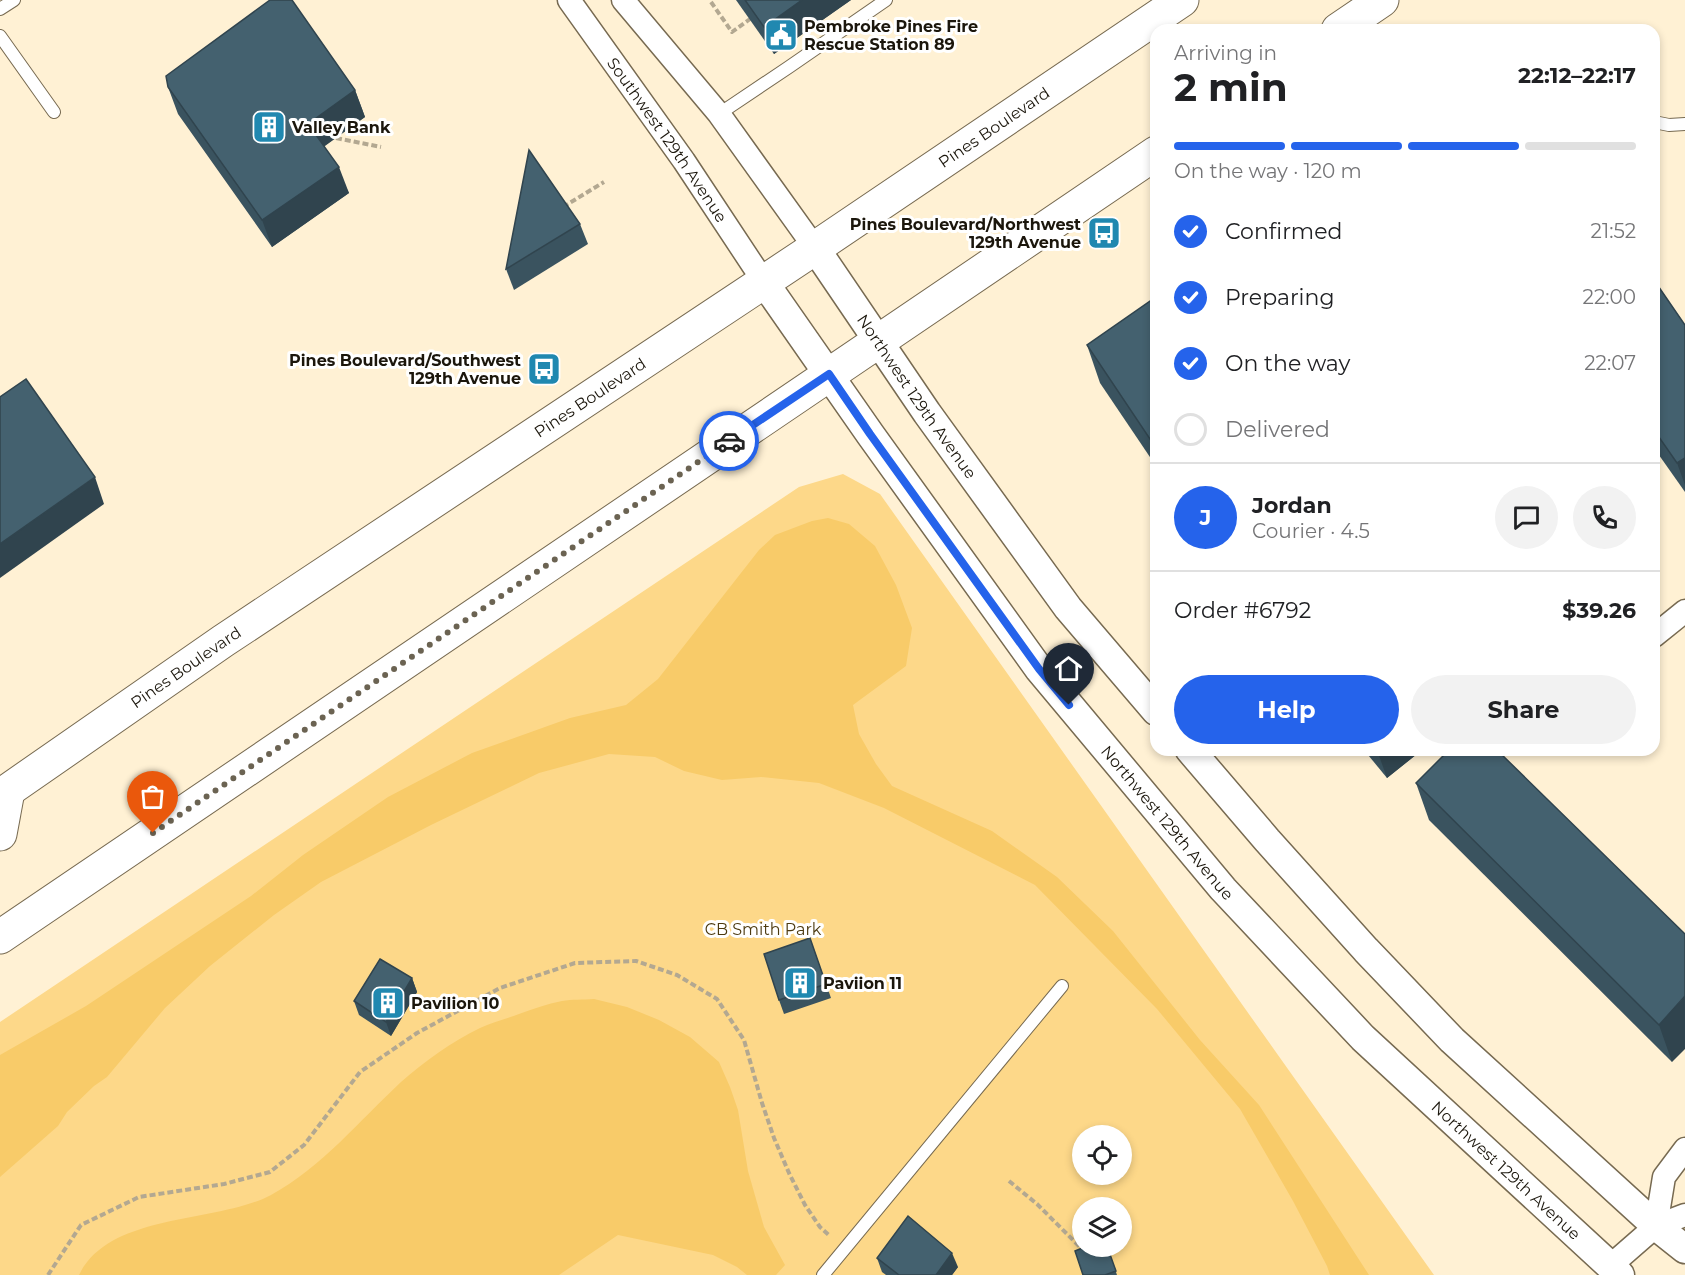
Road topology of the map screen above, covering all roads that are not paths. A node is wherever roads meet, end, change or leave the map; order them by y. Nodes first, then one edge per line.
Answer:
1 (13, 0) edge
2 (569, 0) edge
3 (623, 0) edge
4 (886, 0) edge
5 (1182, 0) edge
6 (1382, 0) edge
7 (0, 9) edge
8 (1347, 24) edge
9 (0, 36) edge
10 (54, 112) dead end
11 (719, 114) junction
12 (1660, 123) edge
13 (1685, 124) edge
14 (1150, 157) edge
15 (815, 248) junction
16 (764, 282) junction
17 (878, 340) junction
18 (829, 374) junction
19 (1685, 611) edge
20 (1660, 631) edge
21 (1150, 704) edge
22 (1195, 756) edge
23 (4, 793) edge
24 (0, 834) edge
25 (0, 937) edge
26 (1062, 986) dead end
27 (1685, 1149) edge
28 (1685, 1215) edge
29 (1656, 1226) junction
30 (1685, 1249) edge
31 (1610, 1272) edge
32 (823, 1275) edge

1 - 7 lane
2 - 16 street, Southwest 129th Avenue
3 - 11 street
4 - 11 lane
5 - 15 highway, Pines Boulevard
6 - 8 highway
9 - 10 lane
11 - 15 street
12 - 13 lane
14 - 17 highway
15 - 16 highway, Pines Boulevard
15 - 17 street, Northwest 129th Avenue
16 - 18 street, Northwest 129th Avenue
16 - 23 highway, Pines Boulevard
17 - 18 highway
17 - 21 street, Northwest 129th Avenue
18 - 25 highway
18 - 31 street, Northwest 129th Avenue
19 - 20 street
22 - 29 street
23 - 24 highway
26 - 32 lane
27 - 29 street
28 - 29 street
29 - 30 street
29 - 31 street

